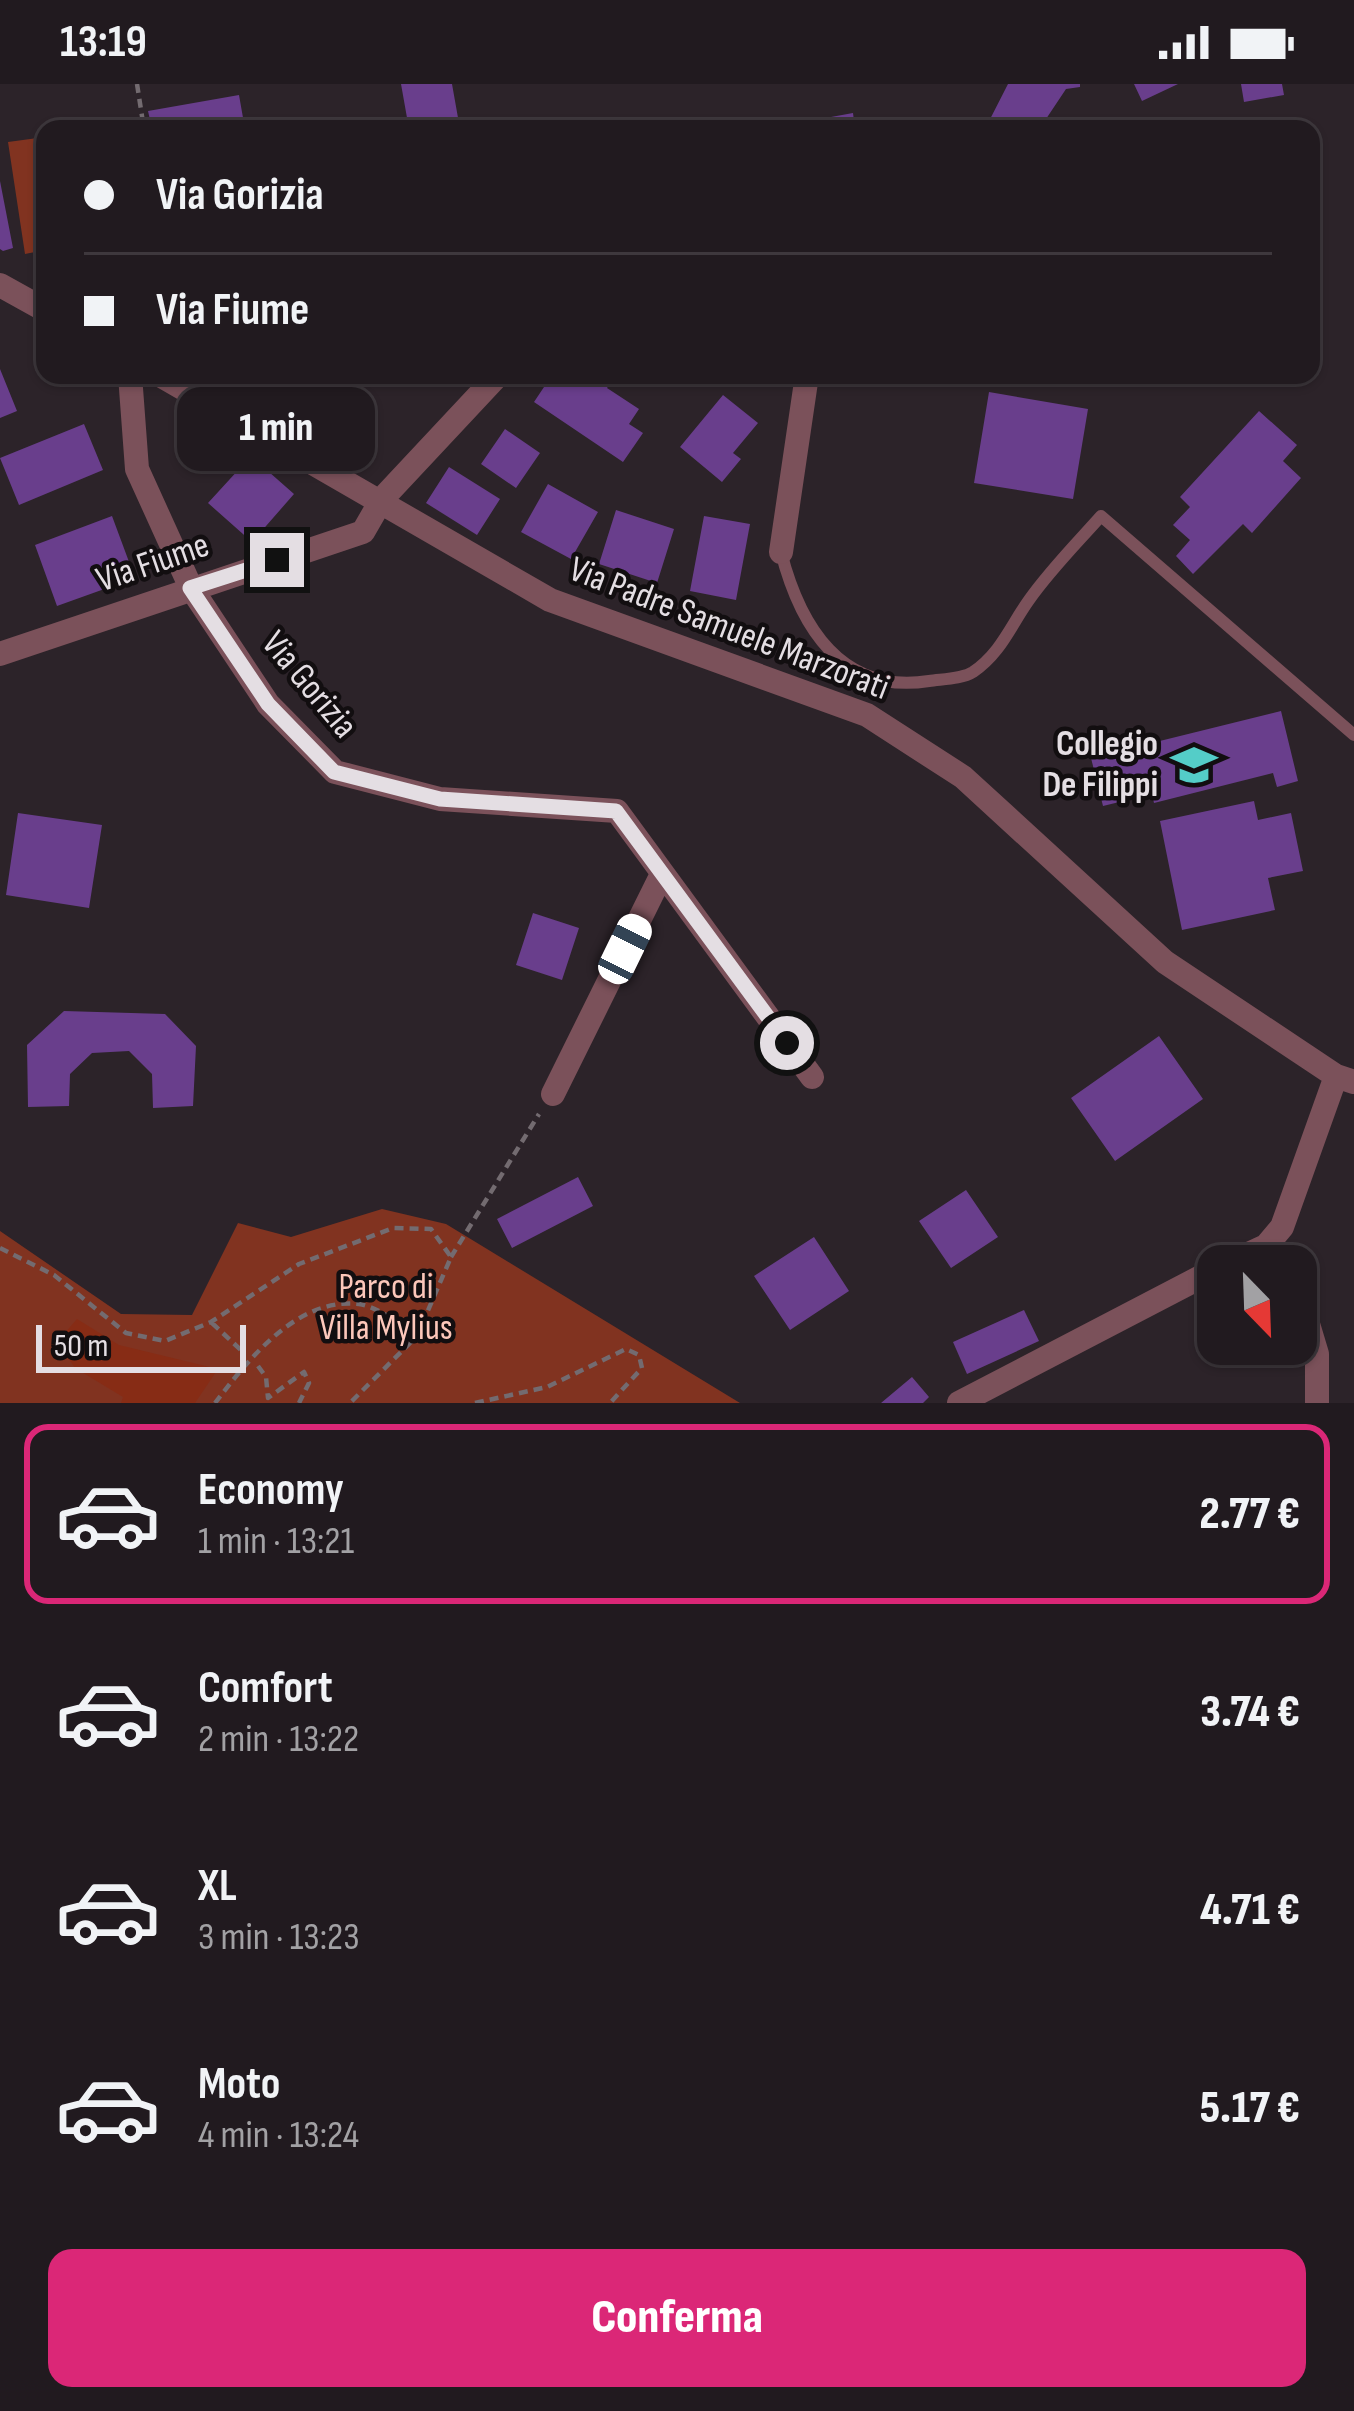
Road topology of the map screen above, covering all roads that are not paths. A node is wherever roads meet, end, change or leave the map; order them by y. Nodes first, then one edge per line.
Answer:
1 (3, 290) edge
2 (36, 306) edge
3 (131, 384) edge
4 (176, 384) edge
5 (490, 384) edge
6 (806, 384) edge
7 (382, 499) junction
8 (781, 552) joint
9 (190, 588) junction
10 (0, 654) edge
11 (1354, 735) edge
12 (661, 876) junction
13 (812, 1077) dead end
14 (1345, 1079) edge
15 (553, 1094) road end
16 (1267, 1245) edge
17 (1197, 1279) edge
18 (1317, 1351) edge
19 (959, 1403) edge
20 (1317, 1403) edge

1 - 2 street
3 - 9 street, Via Gorizia
4 - 7 street, Via Padre Samuele Marzorati
5 - 7 street, Via Fiume
6 - 8 street
7 - 9 street, Via Fiume
7 - 14 street, Via Padre Samuele Marzorati
8 - 11 lane
9 - 10 street, Via Fiume
9 - 12 street, Via Gorizia
12 - 13 street, Via Gorizia
12 - 15 street
14 - 16 street
17 - 19 street
18 - 20 street

